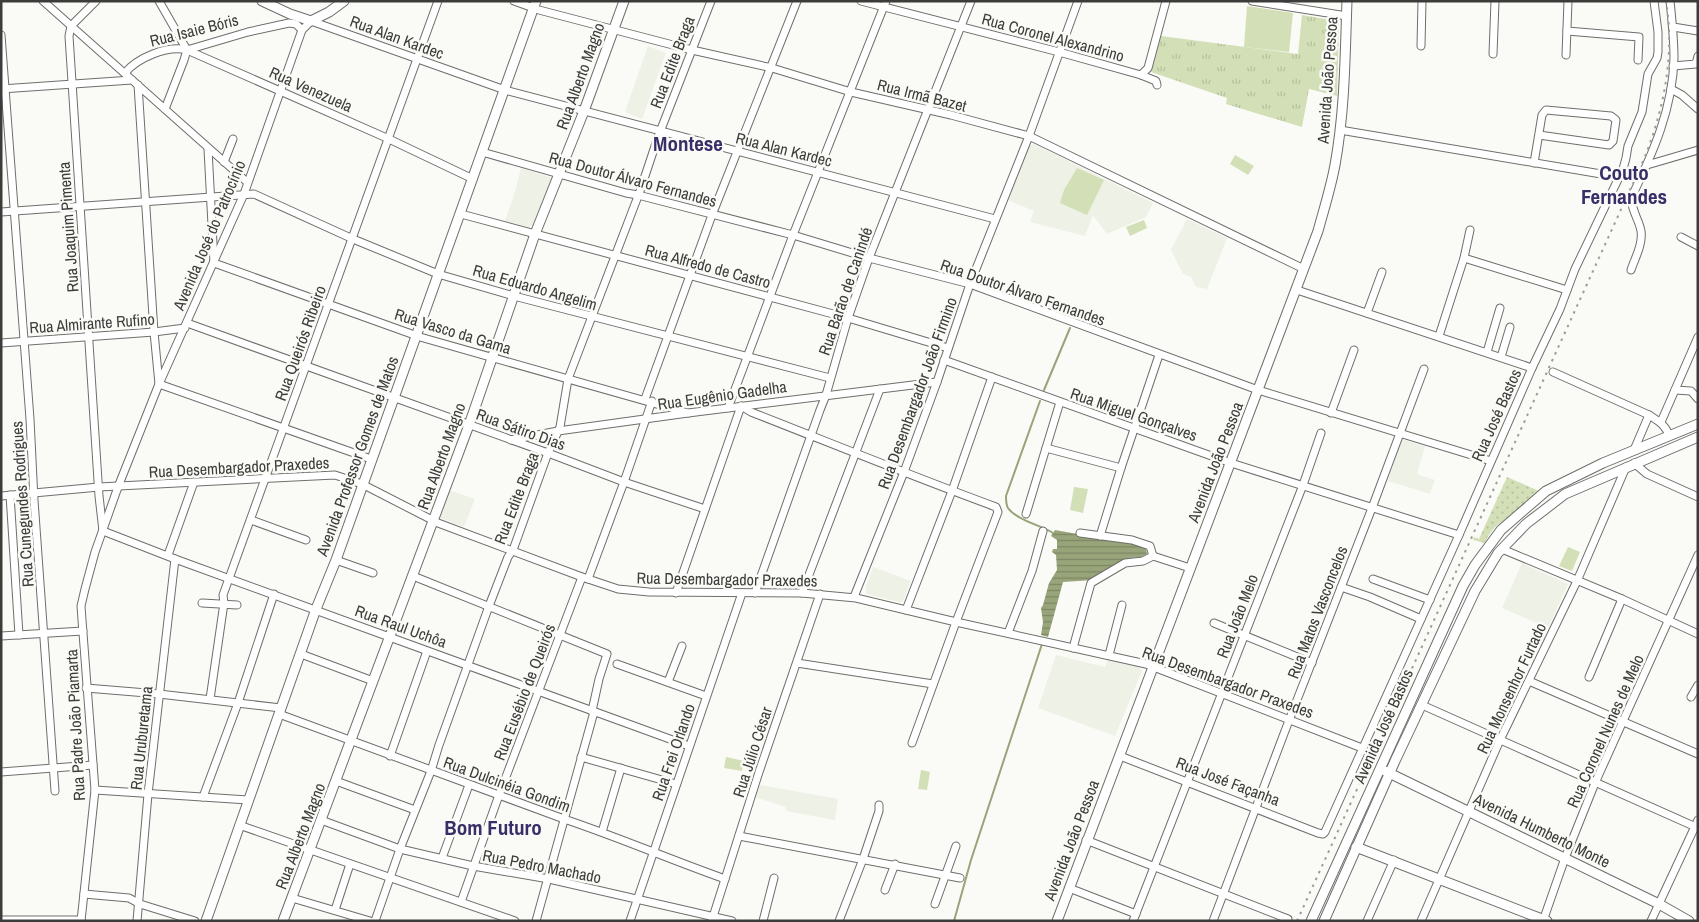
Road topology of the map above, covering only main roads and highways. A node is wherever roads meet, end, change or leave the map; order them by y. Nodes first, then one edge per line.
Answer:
1 (262, 1) edge
2 (624, 1) edge
3 (1347, 1) edge
4 (340, 3) edge
5 (535, 5) edge
6 (1698, 424) edge
7 (1669, 436) junction
8 (1698, 437) edge
9 (1656, 454) junction
10 (1425, 668) junction
11 (1437, 673) junction
12 (1380, 768) junction
13 (1390, 773) junction
14 (1356, 847) junction
15 (1312, 920) edge
16 (1544, 920) edge
17 (206, 921) edge
18 (284, 921) edge
19 (1057, 921) edge
20 (1324, 921) edge
21 (1689, 921) edge

1 - 4 main road
2 - 18 main road, Rua Alberto Magno
3 - 19 main road, Avenida João Pessoa
5 - 17 main road, Avenida Professor Gomes de Matos
6 - 7 main road, Avenida José Bastos
7 - 9 main road
7 - 10 main road, Avenida José Bastos
8 - 9 main road, Avenida José Bastos
9 - 11 main road, Avenida José Bastos
10 - 11 main road
10 - 12 main road, Avenida José Bastos
11 - 13 main road, Avenida José Bastos
12 - 13 main road, Avenida Humberto Monte
12 - 15 main road, Avenida José Bastos
13 - 14 main road, Avenida José Bastos
13 - 21 main road, Avenida Humberto Monte
14 - 16 main road
14 - 20 main road, Avenida José Bastos

